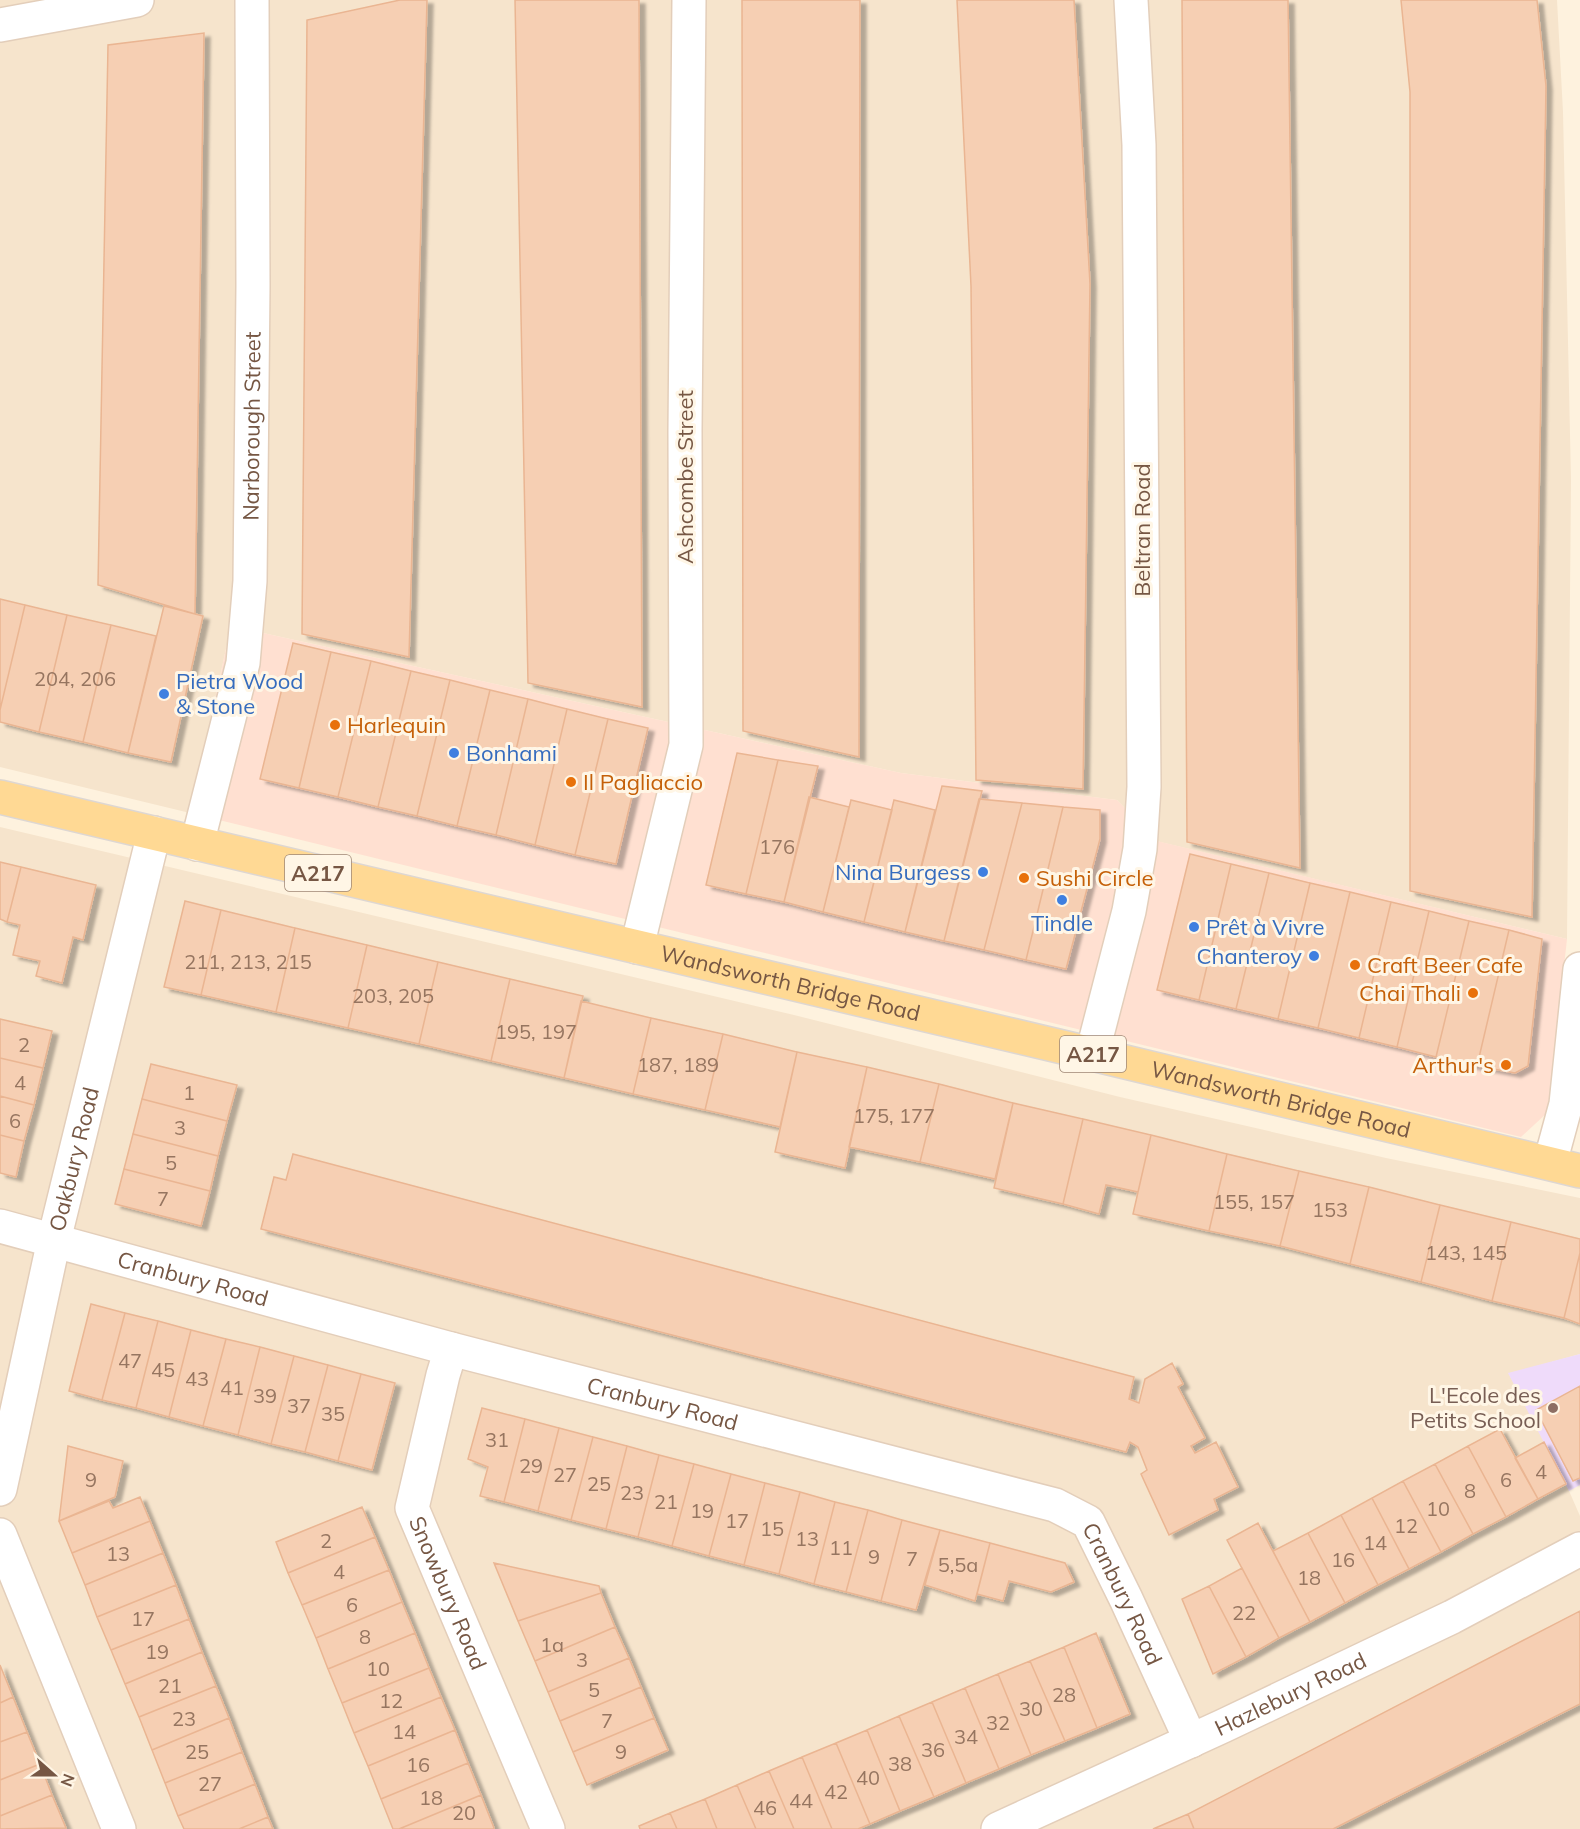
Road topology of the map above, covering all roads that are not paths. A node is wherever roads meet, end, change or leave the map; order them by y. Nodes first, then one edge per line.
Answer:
1 (136, 0) edge
2 (252, 0) edge
3 (689, 0) edge
4 (1131, 0) edge
5 (0, 25) edge
6 (0, 797) edge
7 (154, 833) junction
8 (197, 844) junction
9 (636, 947) junction
10 (1580, 969) edge
11 (1092, 1054) junction
12 (1565, 1167) edge
13 (0, 1226) edge
14 (54, 1240) junction
15 (451, 1350) junction
16 (0, 1489) edge
17 (0, 1534) edge
18 (1580, 1549) edge
19 (1191, 1741) junction
20 (119, 1829) edge
21 (548, 1829) edge
22 (998, 1829) edge

1 - 5 street
2 - 8 street, Narborough Street
3 - 9 street, Ashcombe Street
4 - 11 street, Beltran Road
6 - 7 main road, Wandsworth Bridge Road / A217
7 - 8 main road, Wandsworth Bridge Road / A217
7 - 14 street, Oakbury Road
8 - 9 main road, Wandsworth Bridge Road / A217
9 - 11 main road, Wandsworth Bridge Road / A217
10 - 12 street
11 - 12 main road, Wandsworth Bridge Road / A217
13 - 14 street, Cranbury Road
14 - 15 street, Cranbury Road
14 - 16 street, Oakbury Road
15 - 19 street, Cranbury Road
15 - 21 street, Snowbury Road
17 - 20 street
18 - 19 street, Hazlebury Road
19 - 22 street, Hazlebury Road

